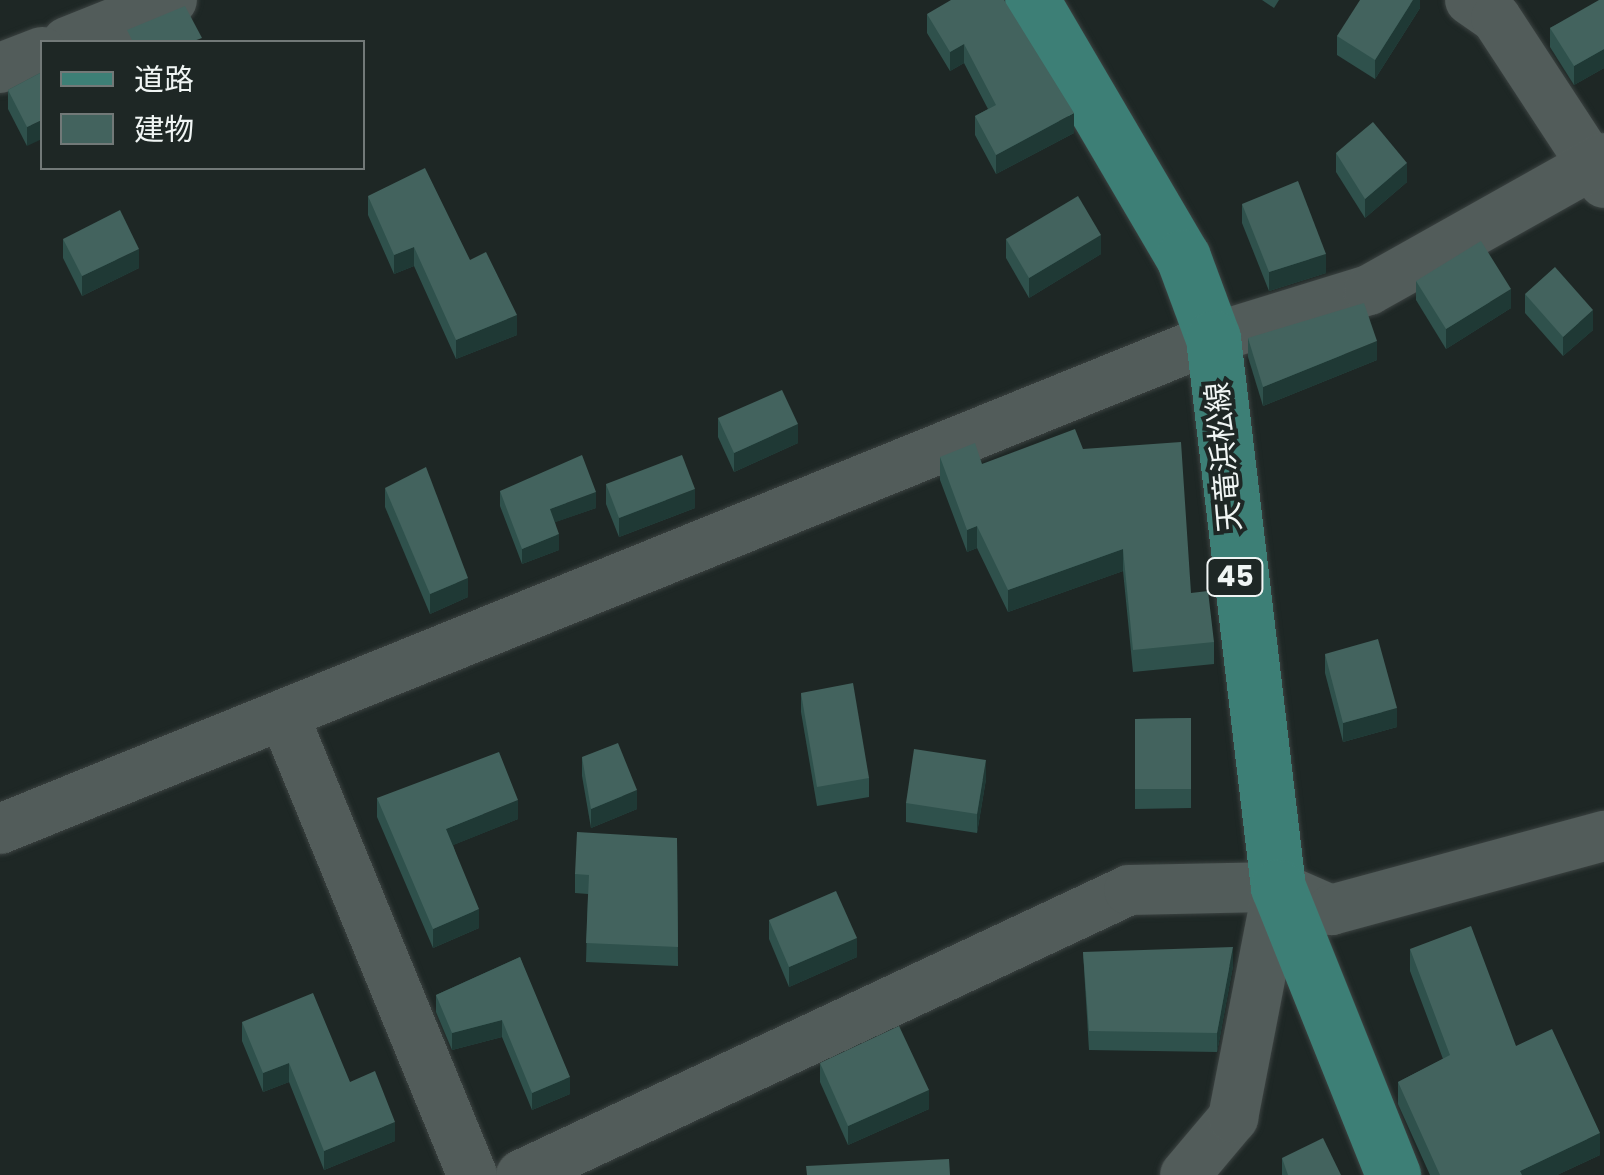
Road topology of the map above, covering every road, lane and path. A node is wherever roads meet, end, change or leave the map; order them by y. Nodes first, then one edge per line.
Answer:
1 (172, 0) edge
2 (1032, 0) edge
3 (1470, 0) edge
4 (72, 40) edge
5 (40, 53) edge
6 (0, 68) edge
7 (1601, 168) edge
8 (1213, 338) junction
9 (284, 716) junction
10 (0, 829) edge
11 (1604, 836) edge
12 (1278, 887) junction
13 (472, 1175) edge
14 (520, 1175) edge
15 (1186, 1175) edge
16 (1393, 1175) edge

1 - 4 street
2 - 8 main road, 天竜浜松線 / 45
3 - 7 street
5 - 6 street
7 - 8 street
8 - 9 street
8 - 12 main road, 天竜浜松線 / 45
9 - 10 street
9 - 13 street
11 - 12 street
12 - 14 street
12 - 15 street
12 - 16 main road, 天竜浜松線 / 45

